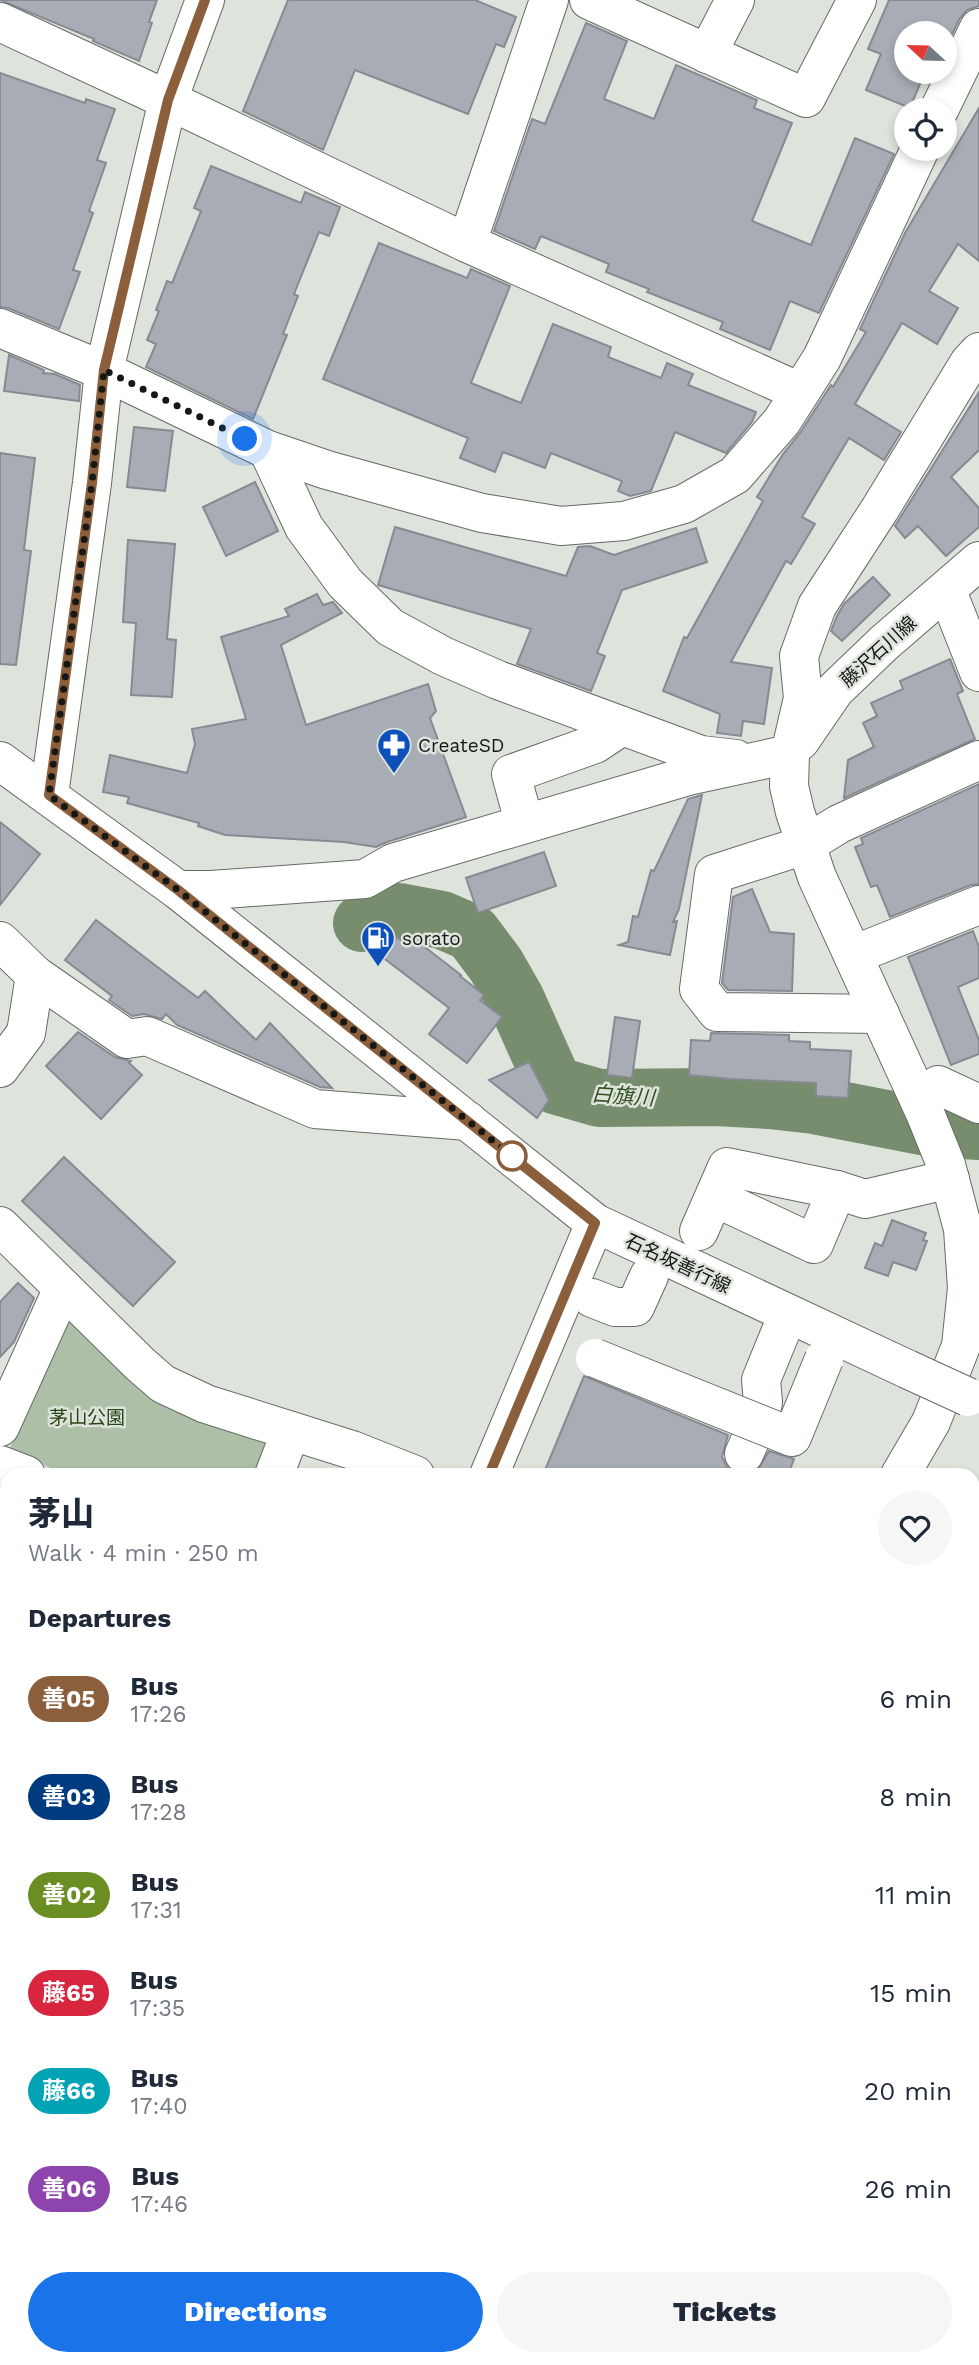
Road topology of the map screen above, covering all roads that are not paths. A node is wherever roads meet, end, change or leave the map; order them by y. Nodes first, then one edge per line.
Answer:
1 (205, 0) edge
2 (550, 0) edge
3 (589, 0) edge
4 (735, 0) edge
5 (857, 0) edge
6 (0, 22) edge
7 (979, 28) edge
8 (707, 54) junction
9 (945, 98) edge
10 (168, 100) junction
11 (914, 161) edge
12 (467, 243) junction
13 (0, 328) edge
14 (979, 352) edge
15 (104, 370) junction
16 (800, 392) junction
17 (268, 450) junction
18 (979, 561) edge
19 (947, 591) junction
20 (979, 672) edge
21 (622, 726) junction
22 (783, 756) junction
23 (979, 760) edge
24 (0, 761) edge
25 (49, 795) junction
26 (521, 811) dead end
27 (805, 845) junction
28 (178, 890) junction
29 (979, 905) edge
30 (0, 942) edge
31 (853, 955) junction
32 (35, 975) junction
33 (880, 1014) junction
34 (0, 1068) edge
35 (932, 1099) junction
36 (979, 1104) edge
37 (468, 1121) junction
38 (958, 1172) edge
39 (837, 1190) junction
40 (595, 1223) junction
41 (0, 1227) edge
42 (649, 1276) dead end
43 (63, 1288) junction
44 (592, 1298) dead end
45 (788, 1314) junction
46 (595, 1358) dead end
47 (824, 1359) dead end
48 (974, 1400) edge
49 (0, 1427) edge
50 (291, 1431) junction
51 (744, 1454) dead end
52 (277, 1468) edge
53 (397, 1468) edge
54 (492, 1468) edge
55 (905, 1468) edge

1 - 10 street
2 - 12 street
3 - 8 street
4 - 8 street
5 - 8 street
6 - 10 street
7 - 9 street
10 - 12 street
10 - 15 street
11 - 16 street
12 - 16 street
13 - 15 street
14 - 22 street
15 - 17 street
15 - 25 street
16 - 17 street
17 - 21 street
18 - 19 street, 藤沢石川線
19 - 20 street
19 - 22 street, 藤沢石川線
21 - 22 street
21 - 26 street
22 - 27 street
22 - 28 street
23 - 27 street
24 - 25 street, 石名坂善行線
25 - 28 street, 石名坂善行線
27 - 31 street
27 - 33 street
28 - 37 street, 石名坂善行線
29 - 31 street
30 - 32 street
31 - 33 street
32 - 34 street
32 - 37 street
33 - 35 street
35 - 36 street
35 - 38 street
37 - 40 street, 石名坂善行線
38 - 39 street
38 - 55 street
39 - 39 street
40 - 45 street, 石名坂善行線
40 - 54 street
41 - 43 street
42 - 44 street
43 - 49 street
43 - 50 street
45 - 48 street, 石名坂善行線, bridge
45 - 51 street
46 - 47 street, bridge
50 - 52 street
50 - 53 street

